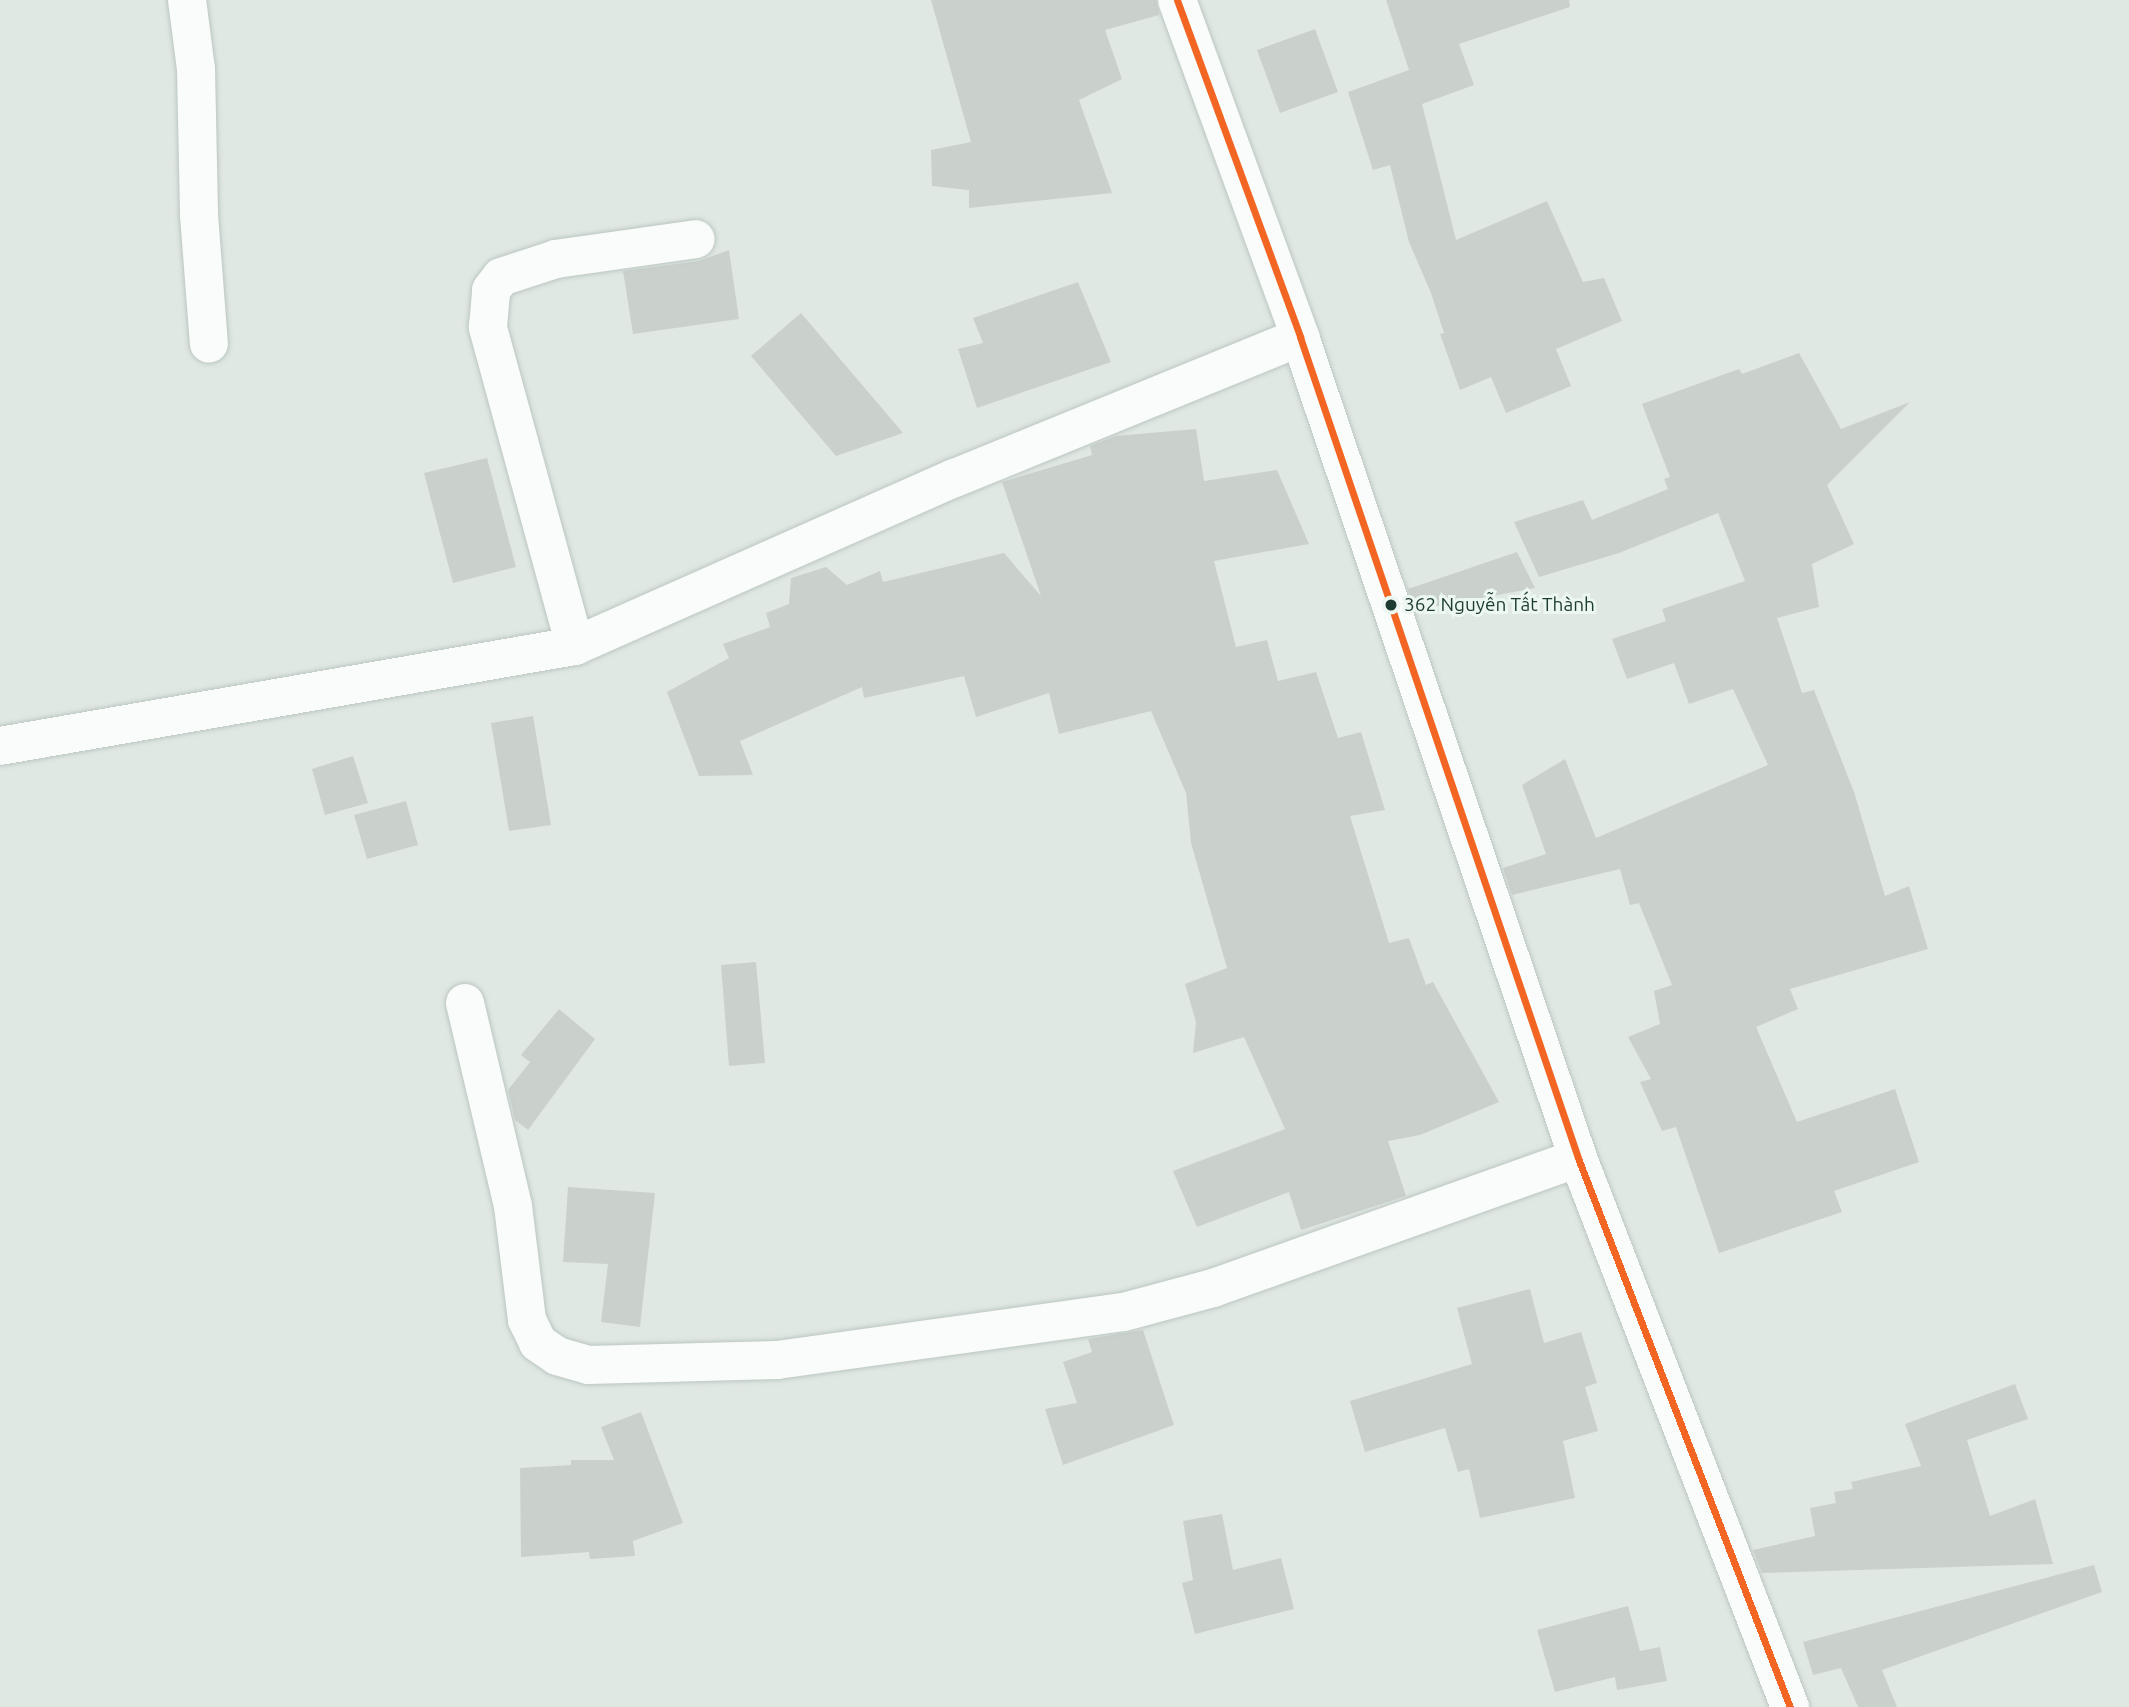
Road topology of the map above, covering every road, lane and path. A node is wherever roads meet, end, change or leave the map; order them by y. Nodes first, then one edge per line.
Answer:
1 (187, 0) edge
2 (1177, 0) edge
3 (696, 239) dead end
4 (1300, 337) junction
5 (209, 344) dead end
6 (575, 646) junction
7 (0, 746) edge
8 (465, 1003) dead end
9 (1578, 1158) junction
10 (1790, 1707) edge

1 - 5 street
2 - 4 street
3 - 6 street
4 - 6 street
4 - 9 street
6 - 7 street
8 - 9 street
9 - 10 street

